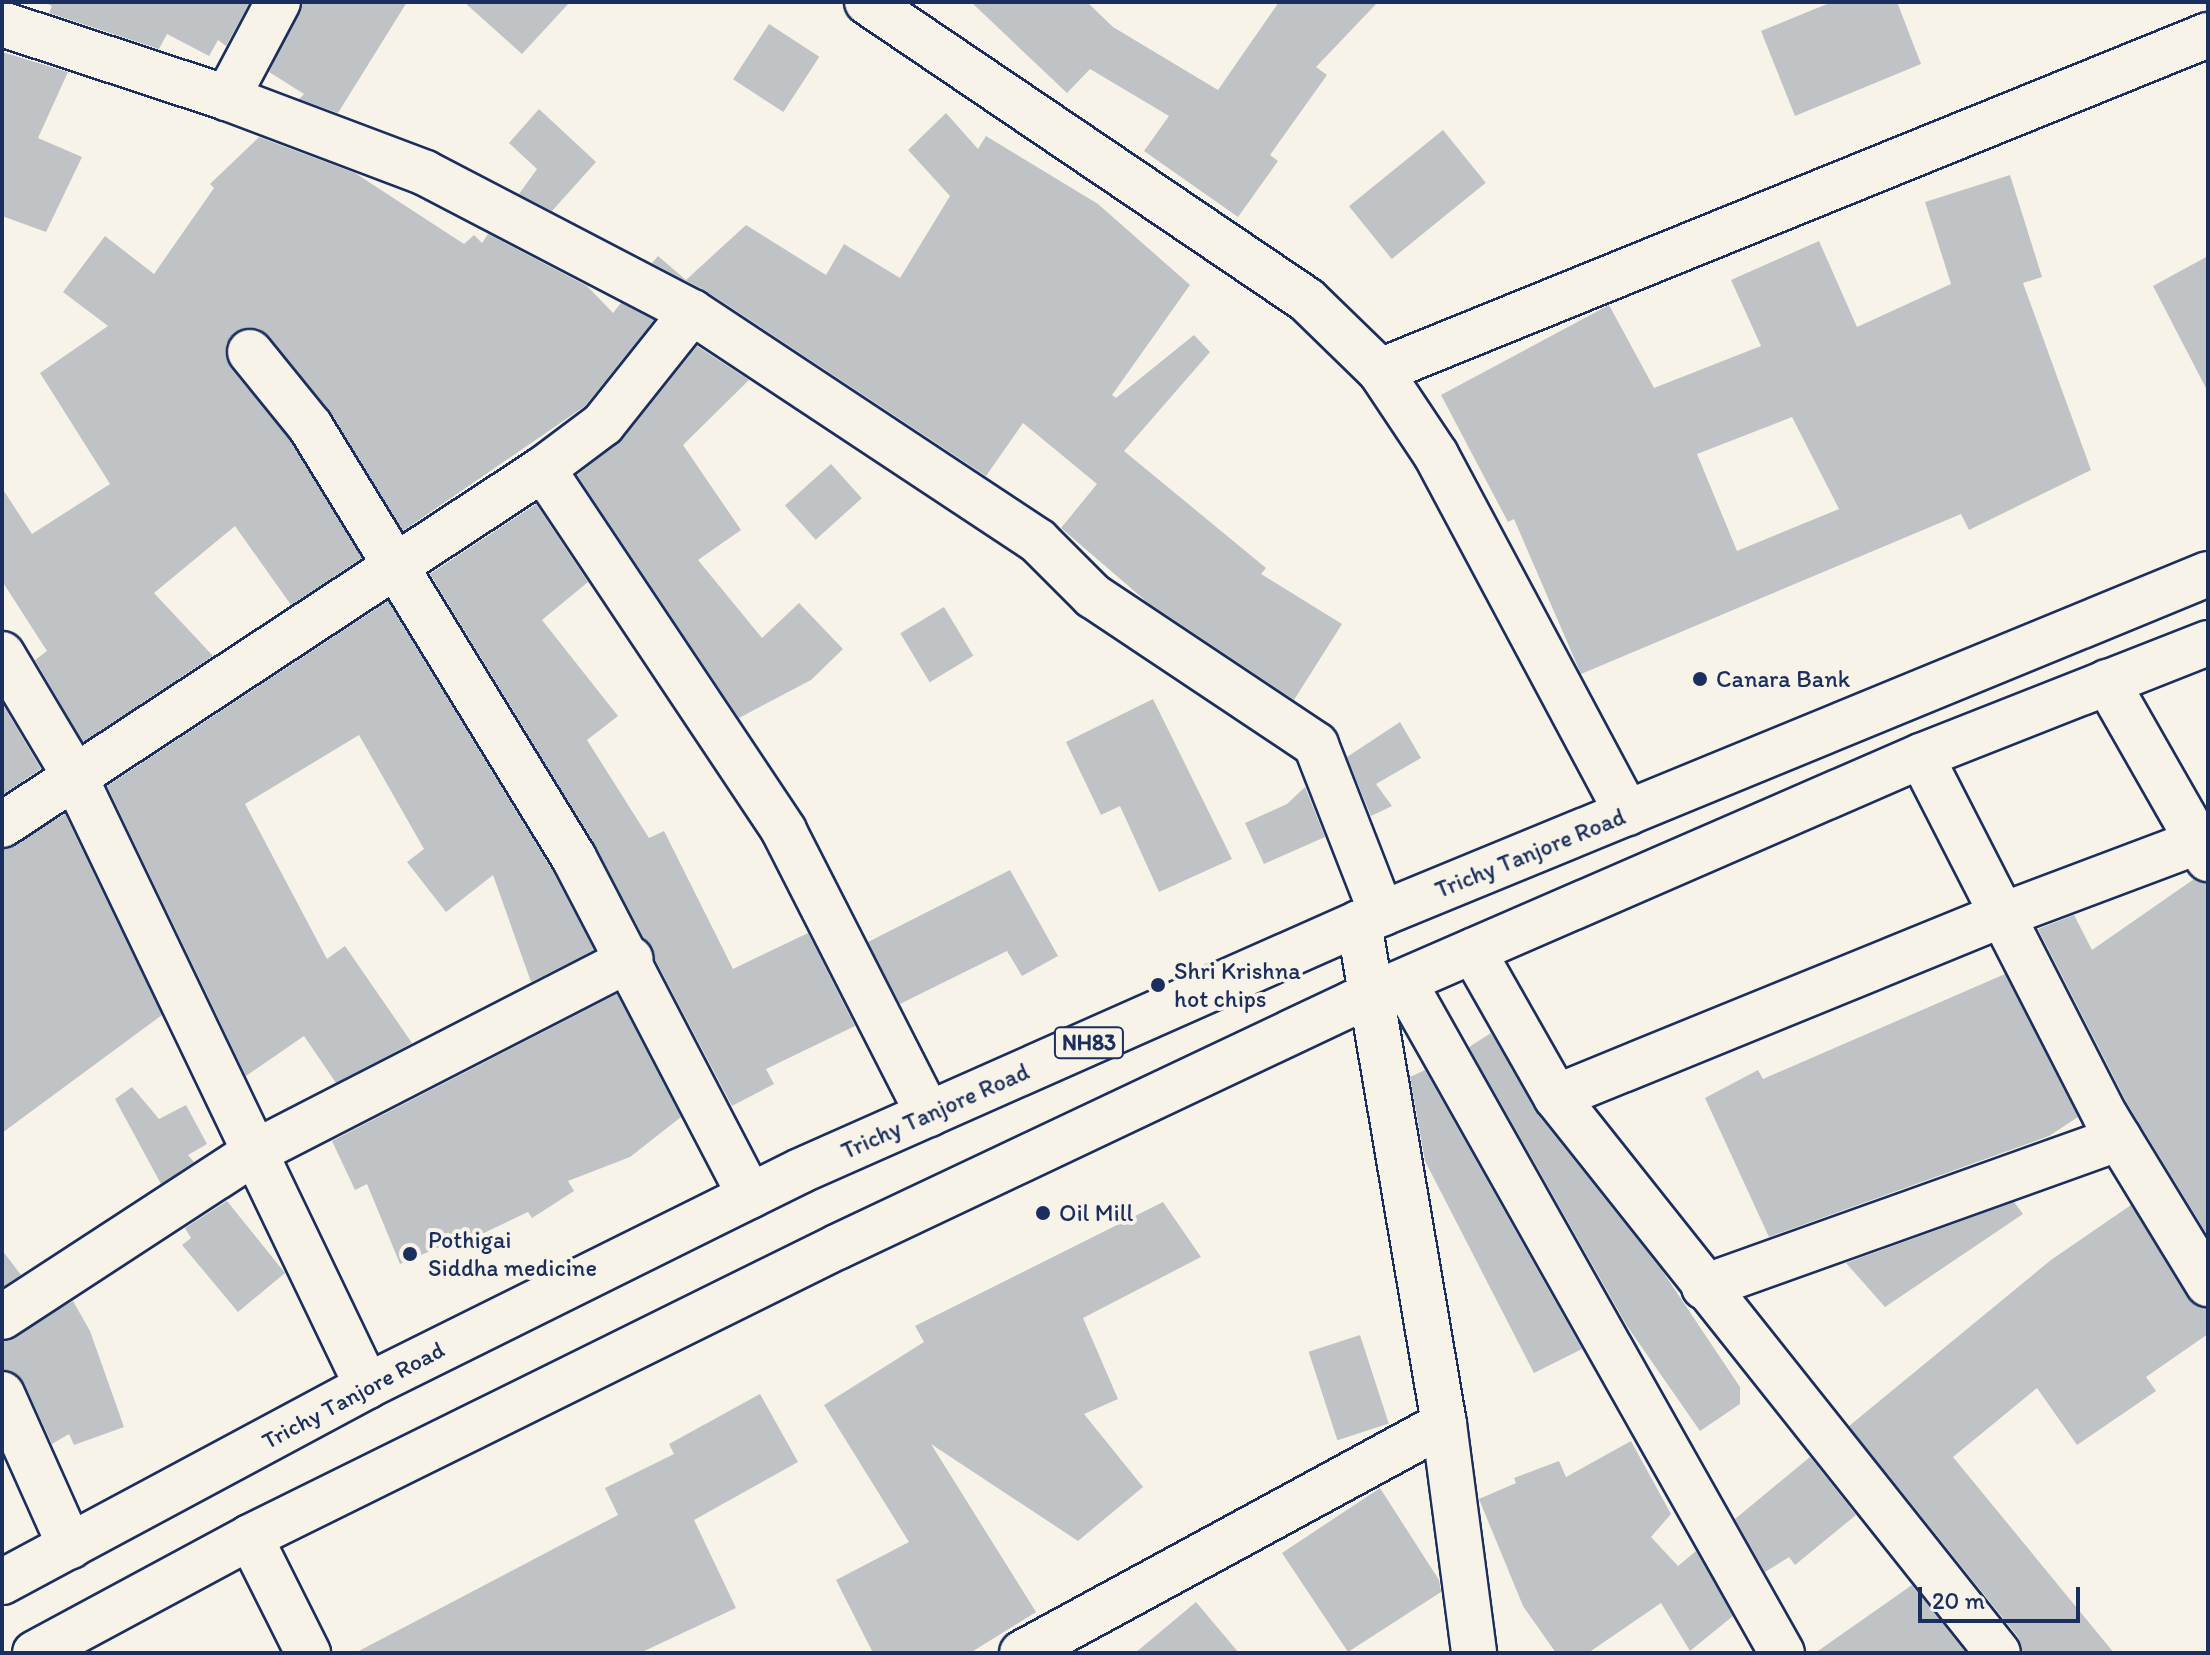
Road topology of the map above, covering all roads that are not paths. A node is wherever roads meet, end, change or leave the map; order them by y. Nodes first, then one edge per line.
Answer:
1 (12, 2) edge
2 (278, 2) edge
3 (892, 8) edge
4 (2, 22) edge
5 (2208, 35) edge
6 (227, 98) junction
7 (692, 312) junction
8 (250, 352) dead end
9 (1380, 371) junction
10 (543, 469) junction
11 (398, 565) junction
12 (2208, 574) edge
13 (2208, 643) edge
14 (2, 654) edge
15 (2107, 682) junction
16 (1921, 756) junction
17 (74, 775) junction
18 (1627, 813) junction
19 (2, 825) edge
20 (2204, 846) edge
21 (2003, 915) junction
22 (1370, 918) junction
23 (1473, 951) junction
24 (631, 959) junction
25 (1387, 988) junction
26 (1556, 1097) junction
27 (928, 1114) junction
28 (2119, 1138) junction
29 (257, 1151) junction
30 (750, 1196) junction
31 (2208, 1284) edge
32 (1704, 1287) junction
33 (2, 1317) edge
34 (367, 1386) junction
35 (2, 1394) edge
36 (1444, 1424) junction
37 (250, 1537) junction
38 (70, 1546) junction
39 (2, 1582) edge
40 (35, 1653) edge
41 (308, 1653) edge
42 (1022, 1653) edge
43 (1474, 1653) edge
44 (1782, 1653) edge
45 (1998, 1653) edge

1 - 4 main road
2 - 6 main road
3 - 9 main road
4 - 6 main road
5 - 9 main road
6 - 7 main road
7 - 10 main road
7 - 22 main road
8 - 11 main road
9 - 18 main road
10 - 11 main road
10 - 27 main road
11 - 17 main road
11 - 24 main road
12 - 18 main road, Trichy Tanjore Road / NH83
13 - 15 main road
14 - 17 main road
15 - 16 main road
15 - 20 main road
16 - 21 main road
16 - 23 main road
17 - 19 main road
17 - 29 main road
18 - 22 main road, Trichy Tanjore Road / NH83
20 - 21 main road
21 - 26 main road
21 - 28 main road
22 - 25 main road
22 - 27 main road, Trichy Tanjore Road / NH83
23 - 25 main road
23 - 26 main road
24 - 29 main road
24 - 30 main road
25 - 36 main road
25 - 37 main road
25 - 44 main road
26 - 32 main road
27 - 30 main road, Trichy Tanjore Road / NH83
28 - 31 main road
28 - 32 main road
29 - 33 main road
29 - 34 main road
30 - 34 main road, Trichy Tanjore Road / NH83
32 - 45 main road
34 - 38 main road, Trichy Tanjore Road / NH83
35 - 38 main road
36 - 42 main road
36 - 43 main road
37 - 40 main road
37 - 41 main road
38 - 39 main road, Trichy Tanjore Road / NH83

